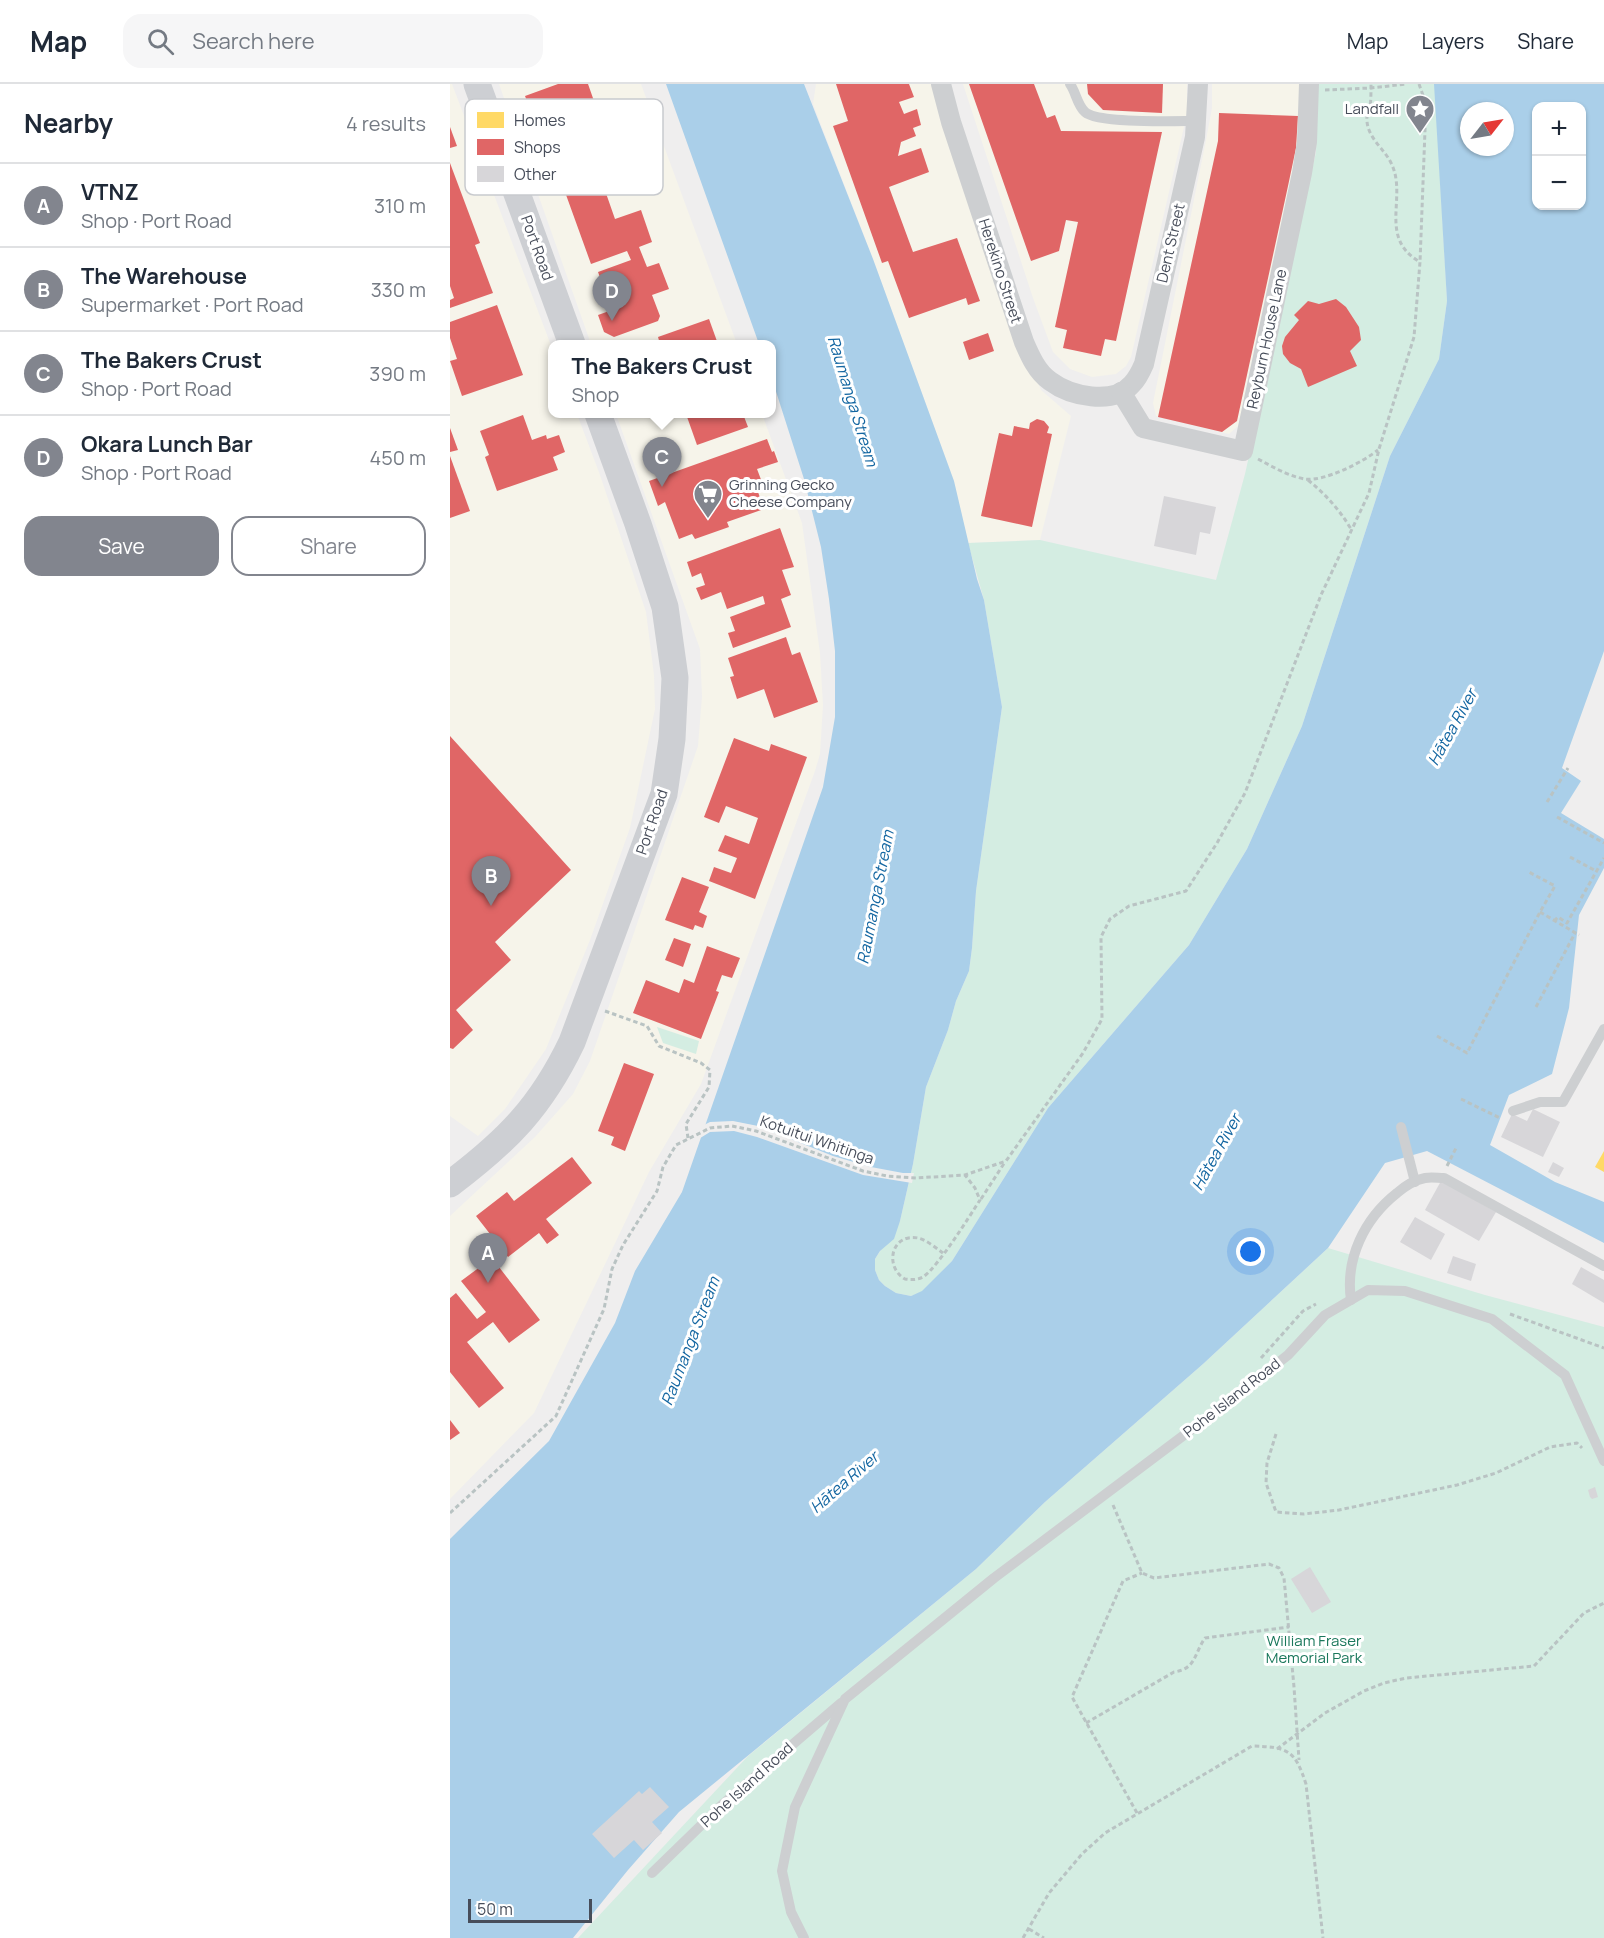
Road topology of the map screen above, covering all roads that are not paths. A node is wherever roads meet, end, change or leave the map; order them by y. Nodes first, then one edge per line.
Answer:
1 (477, 84) edge
2 (941, 84) edge
3 (1197, 84) edge
4 (1074, 86) edge
5 (1309, 87) edge
6 (482, 99) edge
7 (1197, 121) junction
8 (517, 195) edge
9 (570, 340) edge
10 (1121, 392) junction
11 (599, 418) edge
12 (1604, 1029) edge
13 (1512, 1111) dead end
14 (1401, 1126) dead end
15 (1415, 1182) junction
16 (450, 1184) edge
17 (1604, 1266) edge
18 (1351, 1300) junction
19 (1604, 1461) edge
20 (845, 1699) junction
21 (652, 1873) dead end
22 (804, 1938) edge

1 - 6 main road, Port Road
2 - 10 street, Herekino Street
3 - 7 street, Dent Street
4 - 7 lane
5 - 10 street, Reyburn House Lane
7 - 10 street, Dent Street
8 - 9 main road, Port Road
11 - 16 main road, Port Road
12 - 13 lane
14 - 15 lane
15 - 17 lane
15 - 18 lane
18 - 19 lane, Pohe Island Road
18 - 20 lane, Pohe Island Road
20 - 21 lane, Pohe Island Road
20 - 22 lane, Pohe Island Road

